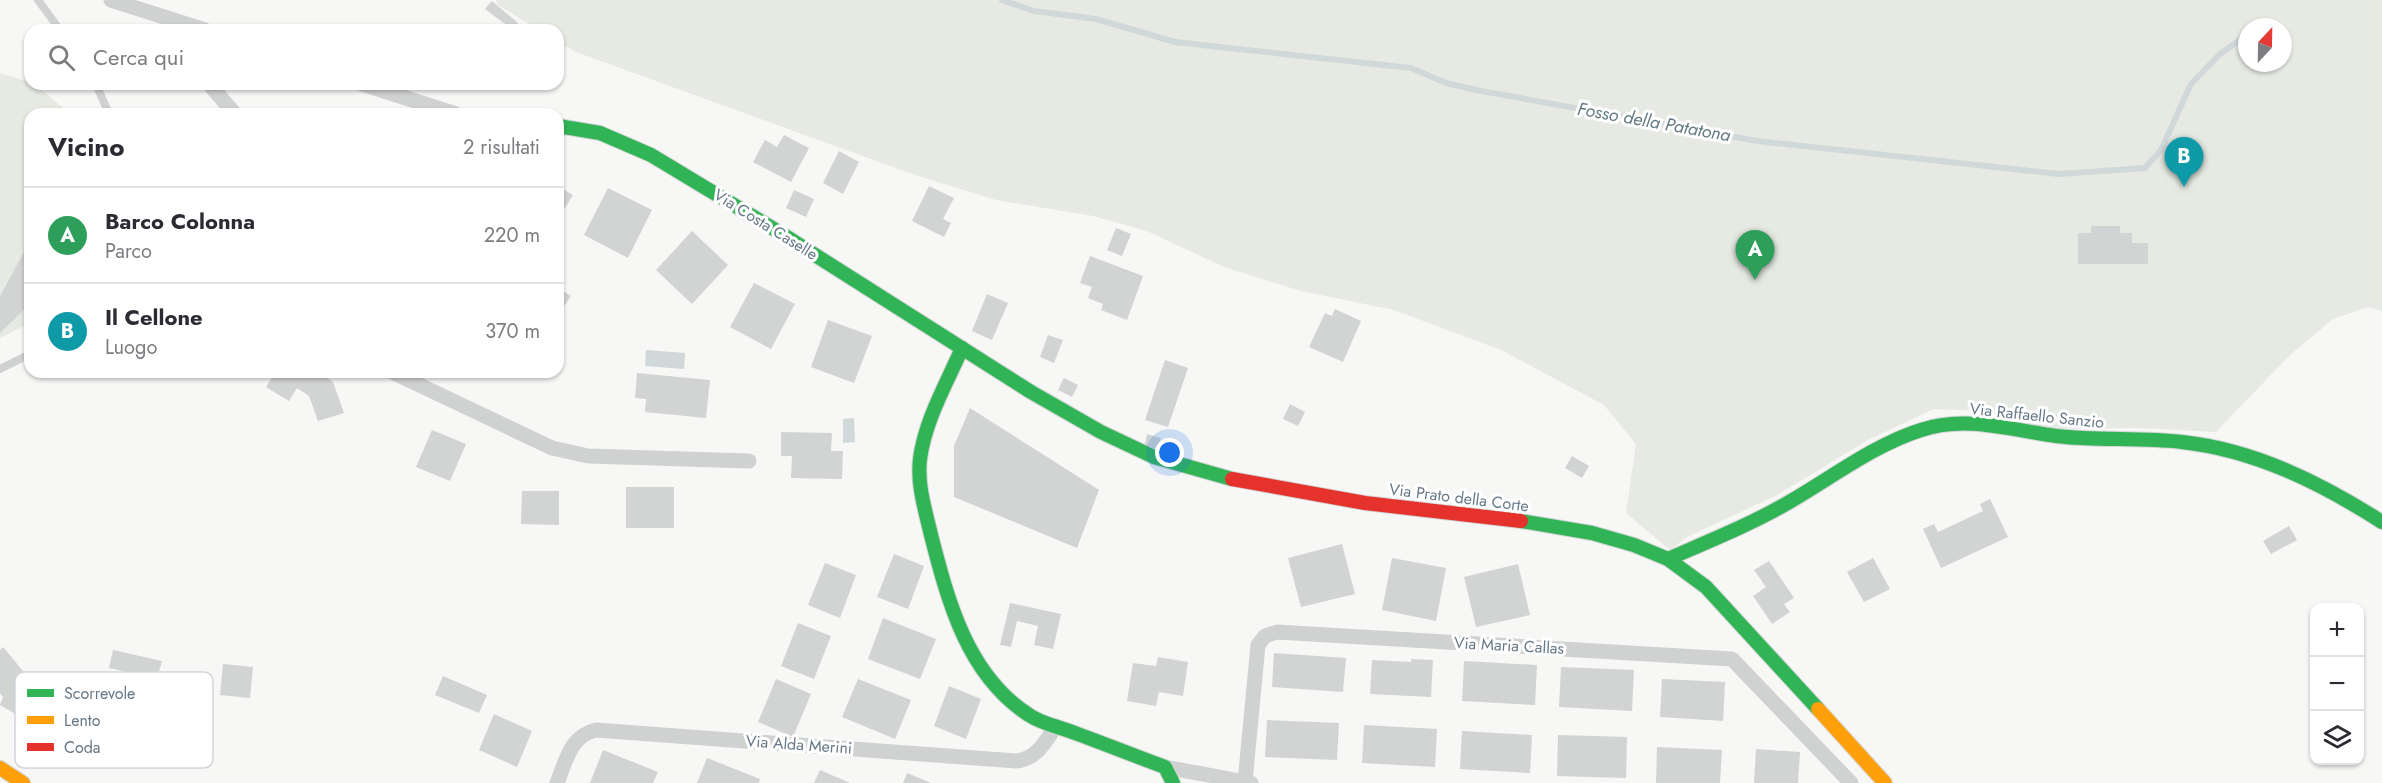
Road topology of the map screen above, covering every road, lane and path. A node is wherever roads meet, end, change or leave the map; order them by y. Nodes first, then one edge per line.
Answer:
1 (38, 0) edge
2 (111, 0) edge
3 (146, 0) edge
4 (158, 14) junction
5 (56, 24) edge
6 (165, 24) edge
7 (187, 24) edge
8 (99, 90) edge
9 (214, 90) edge
10 (381, 90) edge
11 (106, 108) edge
12 (230, 108) edge
13 (437, 108) edge
14 (564, 127) edge
15 (962, 348) junction
16 (24, 357) edge
17 (0, 369) edge
18 (405, 378) edge
19 (749, 461) dead end
20 (2382, 522) edge
21 (1668, 559) junction
22 (1056, 726) junction
23 (1166, 767) junction
24 (0, 768) edge
25 (1245, 782) edge
26 (23, 783) edge
27 (557, 783) edge
28 (1173, 783) edge
29 (1251, 783) edge
30 (1851, 783) edge
31 (1885, 783) edge

1 - 5 lane
2 - 4 street
3 - 4 street
4 - 6 street
4 - 7 street
8 - 11 lane
9 - 12 street
10 - 13 street
14 - 15 street, Via Costa Caselle
15 - 21 street, Via Prato della Corte
15 - 22 street
16 - 17 lane
18 - 19 street
20 - 21 street, Via Raffaello Sanzio
21 - 31 street, Via Prato della Corte
22 - 23 street
22 - 27 street, Via Alda Merini
23 - 25 street
23 - 28 street
24 - 26 street
25 - 29 street
25 - 30 street, Via Maria Callas

